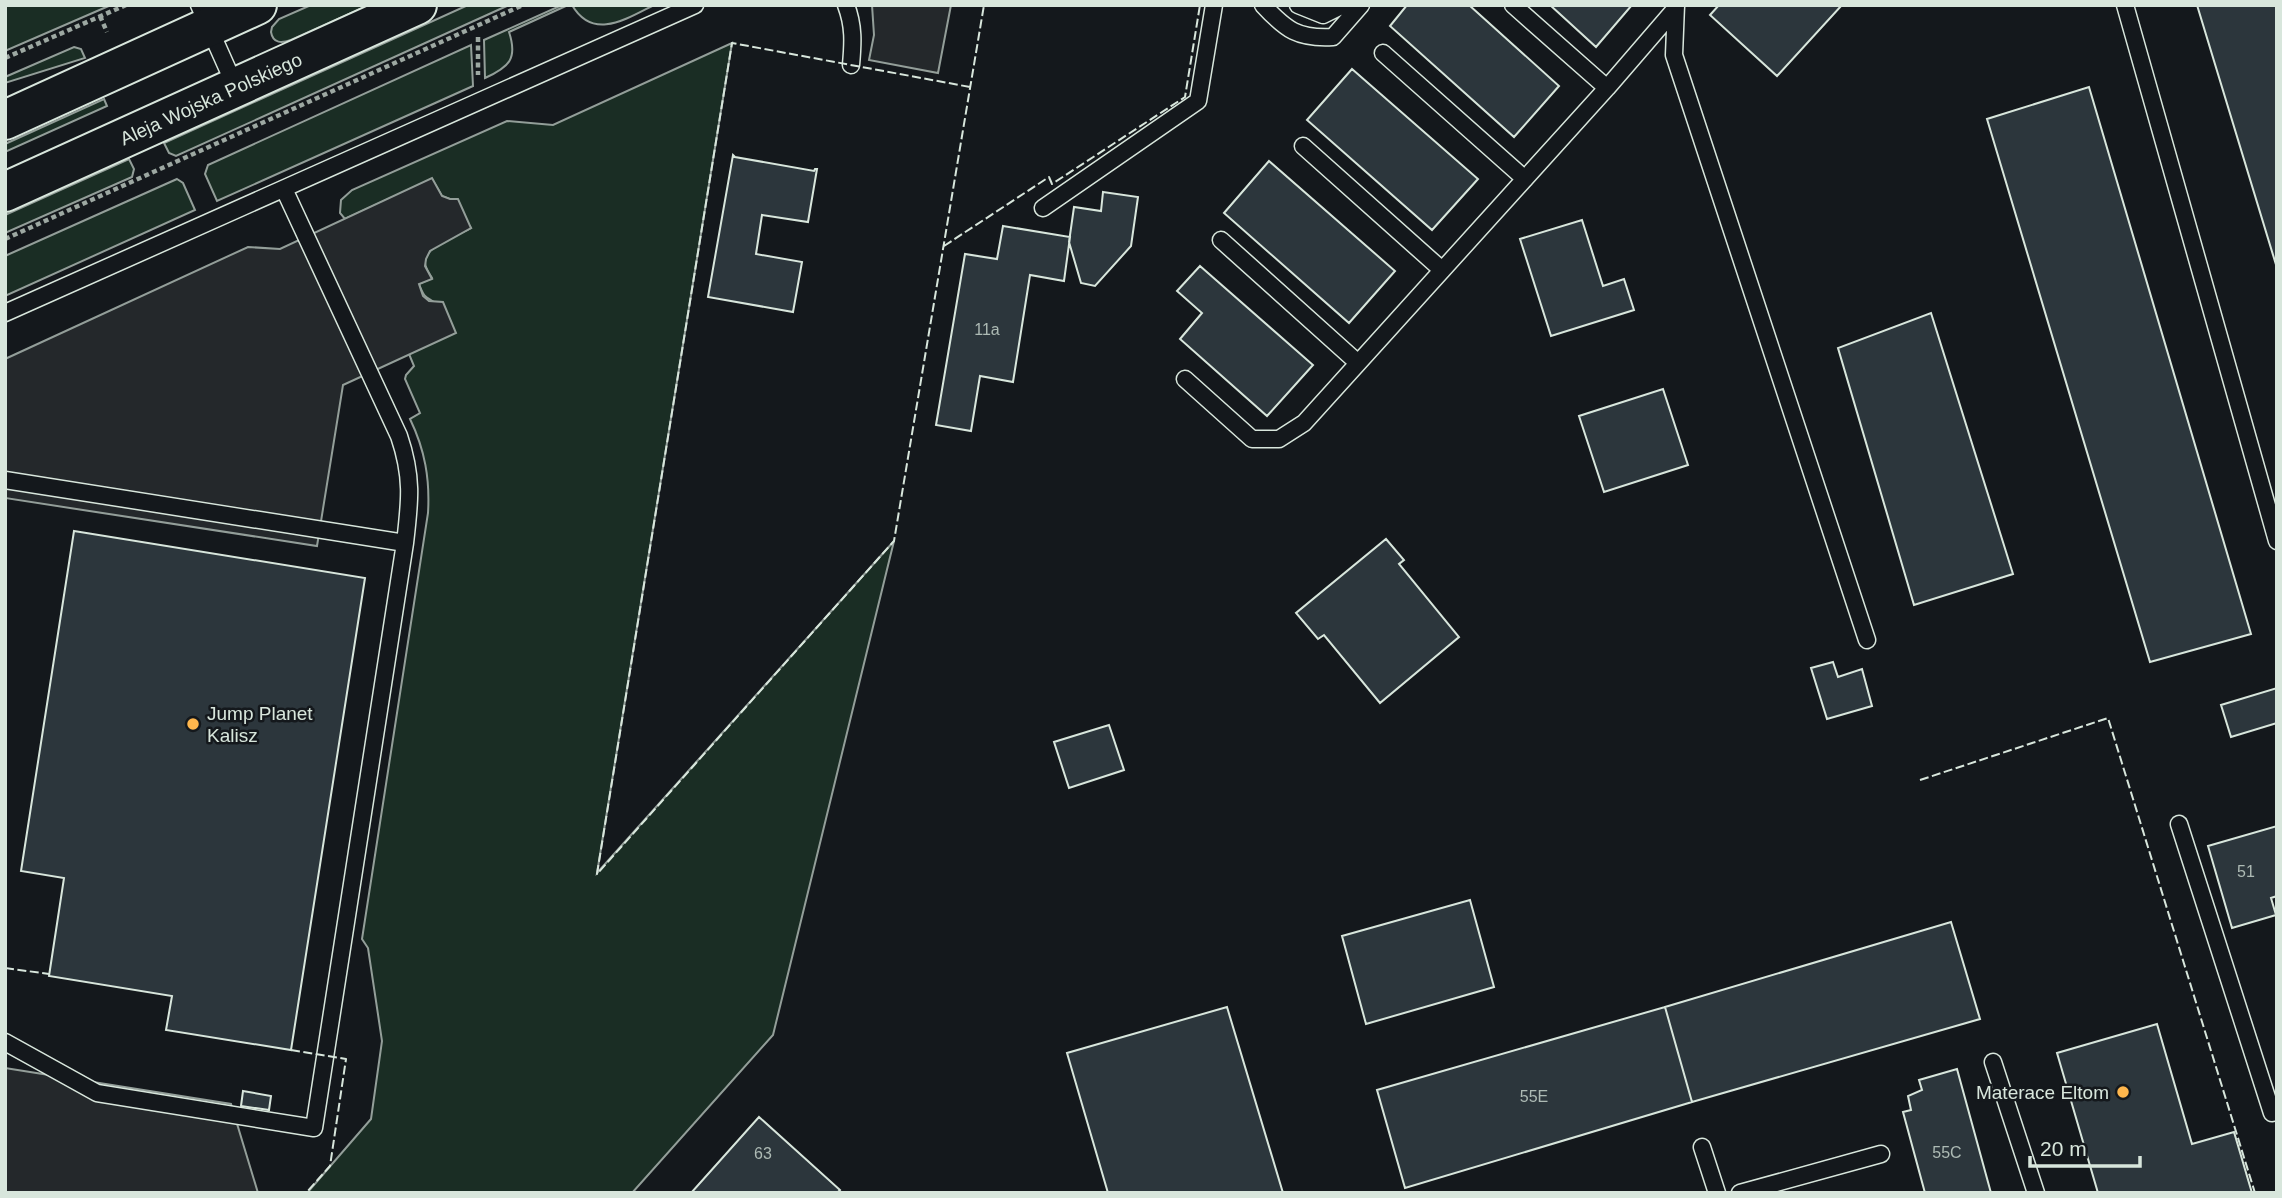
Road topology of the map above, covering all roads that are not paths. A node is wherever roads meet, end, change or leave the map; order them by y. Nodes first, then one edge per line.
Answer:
1 (257, 5) edge
2 (417, 5) edge
3 (695, 5) edge
4 (846, 5) edge
5 (1263, 5) edge
6 (1298, 5) edge
7 (1343, 5) edge
8 (1361, 5) edge
9 (1513, 5) edge
10 (2125, 5) edge
11 (1676, 7) edge
12 (1208, 14) edge
13 (204, 16) edge
14 (1383, 53) dead end
15 (851, 65) dead end
16 (236, 88) junction
17 (1607, 88) junction
18 (5, 120) edge
19 (1303, 146) dead end
20 (1525, 179) junction
21 (284, 189) junction
22 (5, 192) edge
23 (1042, 208) dead end
24 (1222, 240) dead end
25 (1442, 270) junction
26 (5, 313) edge
27 (1358, 363) junction
28 (1185, 379) dead end
29 (5, 480) edge
30 (2277, 541) edge
31 (405, 543) junction
32 (1867, 640) dead end
33 (2179, 824) dead end
34 (5, 1042) edge
35 (1993, 1062) dead end
36 (2277, 1112) edge
37 (1702, 1147) dead end
38 (1881, 1154) dead end
39 (1717, 1193) edge
40 (1740, 1193) edge
41 (2036, 1193) edge

1 - 13 main road
2 - 16 main road, Aleja Wojska Polskiego
3 - 21 lane
4 - 15 lane
5 - 8 lane
6 - 7 lane
9 - 17 lane
10 - 30 lane
11 - 17 lane
11 - 32 lane
12 - 23 lane
13 - 16 lane
13 - 18 main road
14 - 20 lane
16 - 22 main road, Aleja Wojska Polskiego
17 - 20 lane
19 - 25 lane
20 - 25 lane
21 - 26 lane
21 - 31 lane
24 - 27 lane
25 - 27 lane
27 - 28 lane
29 - 31 lane
31 - 34 lane
33 - 36 lane
35 - 41 lane
37 - 39 lane
38 - 40 lane

